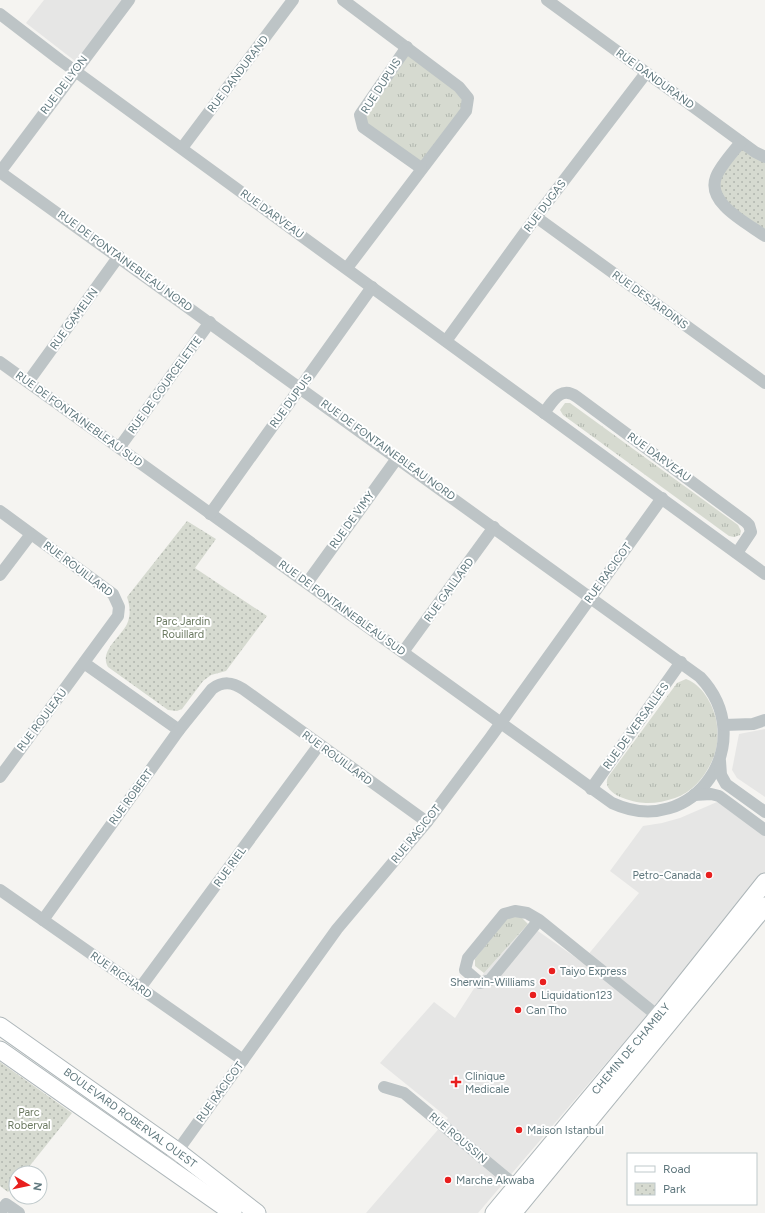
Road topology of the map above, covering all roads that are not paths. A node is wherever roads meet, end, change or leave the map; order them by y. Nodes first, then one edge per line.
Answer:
1 (129, 0) edge
2 (293, 0) edge
3 (343, 0) edge
4 (547, 0) edge
5 (0, 14) edge
6 (406, 47) junction
7 (75, 71) junction
8 (646, 73) junction
9 (741, 142) junction
10 (182, 148) junction
11 (765, 157) edge
12 (421, 168) junction
13 (0, 172) edge
14 (536, 218) junction
15 (765, 236) edge
16 (119, 256) junction
17 (347, 268) junction
18 (372, 287) junction
19 (210, 322) junction
20 (446, 341) junction
21 (0, 362) edge
22 (28, 382) junction
23 (765, 383) edge
24 (300, 388) junction
25 (544, 413) junction
26 (119, 448) junction
27 (398, 457) junction
28 (662, 498) junction
29 (0, 511) edge
30 (210, 514) junction
31 (494, 527) junction
32 (31, 534) junction
33 (737, 553) junction
34 (765, 574) edge
35 (0, 575) edge
36 (307, 583) junction
37 (591, 597) junction
38 (403, 652) junction
39 (681, 662) junction
40 (84, 663) junction
41 (227, 682) joint
42 (765, 720) edge
43 (500, 723) junction
44 (724, 725) junction
45 (179, 730) junction
46 (319, 745) junction
47 (720, 761) junction
48 (0, 777) edge
49 (591, 789) junction
50 (694, 795) junction
51 (765, 812) edge
52 (427, 822) junction
53 (765, 830) edge
54 (765, 882) edge
55 (0, 890) edge
56 (765, 906) edge
57 (43, 920) junction
58 (539, 920) junction
59 (140, 988) junction
60 (663, 1020) junction
61 (0, 1026) edge
62 (0, 1050) edge
63 (242, 1060) junction
64 (384, 1087) dead end
65 (177, 1151) junction
66 (166, 1167) junction
67 (522, 1191) junction
68 (0, 1213) edge
69 (19, 1213) edge
70 (233, 1213) edge
71 (257, 1213) edge
72 (494, 1213) edge
73 (513, 1213) edge

1 - 7 street, RUE DE LYON
2 - 10 street, RUE DANDURAND
3 - 6 street, RUE DUPUIS
4 - 8 street, RUE DANDURAND
5 - 7 street, RUE DARVEAU
6 - 12 street, RUE DUPUIS
6 - 12 street, RUE DUPUIS
7 - 10 street, RUE DARVEAU
7 - 13 street, RUE DE LYON
8 - 9 street, RUE DANDURAND
8 - 14 street, RUE DUGAS
9 - 11 street, RUE DANDURAND
9 - 15 street
10 - 17 street, RUE DARVEAU
12 - 17 street, RUE DUPUIS
13 - 16 street, RUE DE FONTAINEBLEAU NORD
14 - 20 street, RUE DUGAS
14 - 23 street, RUE DESJARDINS
16 - 19 street, RUE DE FONTAINEBLEAU NORD
16 - 22 street, RUE GAMELIN
17 - 18 street, RUE DARVEAU
18 - 20 street, RUE DARVEAU
18 - 24 street, RUE DUPUIS
19 - 24 street, RUE DE FONTAINEBLEAU NORD
19 - 26 street, RUE DE COURCELETTE
20 - 25 street, RUE DARVEAU
21 - 22 street, RUE DE FONTAINEBLEAU SUD
22 - 26 street, RUE DE FONTAINEBLEAU SUD
24 - 27 street, RUE DE FONTAINEBLEAU NORD
24 - 30 street, RUE DUPUIS
25 - 28 street, RUE DARVEAU
25 - 33 street, RUE DARVEAU
26 - 30 street, RUE DE FONTAINEBLEAU SUD
27 - 31 street, RUE DE FONTAINEBLEAU NORD
27 - 36 street, RUE DE VIMY
28 - 33 street, RUE DARVEAU
28 - 37 street, RUE RACICOT
29 - 32 street, RUE ROUILLARD
30 - 36 street, RUE DE FONTAINEBLEAU SUD
31 - 37 street, RUE DE FONTAINEBLEAU NORD
31 - 38 street, RUE GAILLARD
32 - 35 street
32 - 40 street, RUE ROUILLARD
33 - 34 street, RUE DARVEAU
36 - 38 street, RUE DE FONTAINEBLEAU SUD
37 - 39 street, RUE DE FONTAINEBLEAU NORD
37 - 43 street, RUE RACICOT
38 - 43 street, RUE DE FONTAINEBLEAU SUD
39 - 44 street, RUE DE FONTAINEBLEAU NORD
39 - 49 street, RUE DE VERSAILLES
40 - 45 street
40 - 48 street, RUE ROULEAU
41 - 45 street, RUE ROBERT
41 - 46 street, RUE ROUILLARD
42 - 44 street
43 - 49 street, RUE DE FONTAINEBLEAU SUD
43 - 52 street, RUE RACICOT
44 - 47 street, RUE DE FONTAINEBLEAU NORD
45 - 57 street, RUE ROBERT
46 - 52 street, RUE ROUILLARD
46 - 59 street, RUE RIEL
47 - 50 street, RUE DE FONTAINEBLEAU SUD
47 - 51 street
49 - 50 street, RUE DE FONTAINEBLEAU SUD
50 - 53 street
52 - 63 street, RUE RACICOT
54 - 60 main road, CHEMIN DE CHAMBLY
55 - 57 street, RUE RICHARD
56 - 60 main road, CHEMIN DE CHAMBLY
57 - 59 street, RUE RICHARD
58 - 58 street
58 - 60 street
59 - 63 street, RUE RICHARD
60 - 67 main road, CHEMIN DE CHAMBLY
61 - 65 main road, BOULEVARD ROBERVAL OUEST
62 - 66 main road, BOULEVARD ROBERVAL OUEST
63 - 65 street, RUE RACICOT
64 - 67 street, RUE ROUSSIN
65 - 66 street, RUE RACICOT
65 - 71 main road, BOULEVARD ROBERVAL OUEST
66 - 70 main road, BOULEVARD ROBERVAL OUEST
67 - 72 main road, CHEMIN DE CHAMBLY
67 - 73 main road, CHEMIN DE CHAMBLY
68 - 69 street

